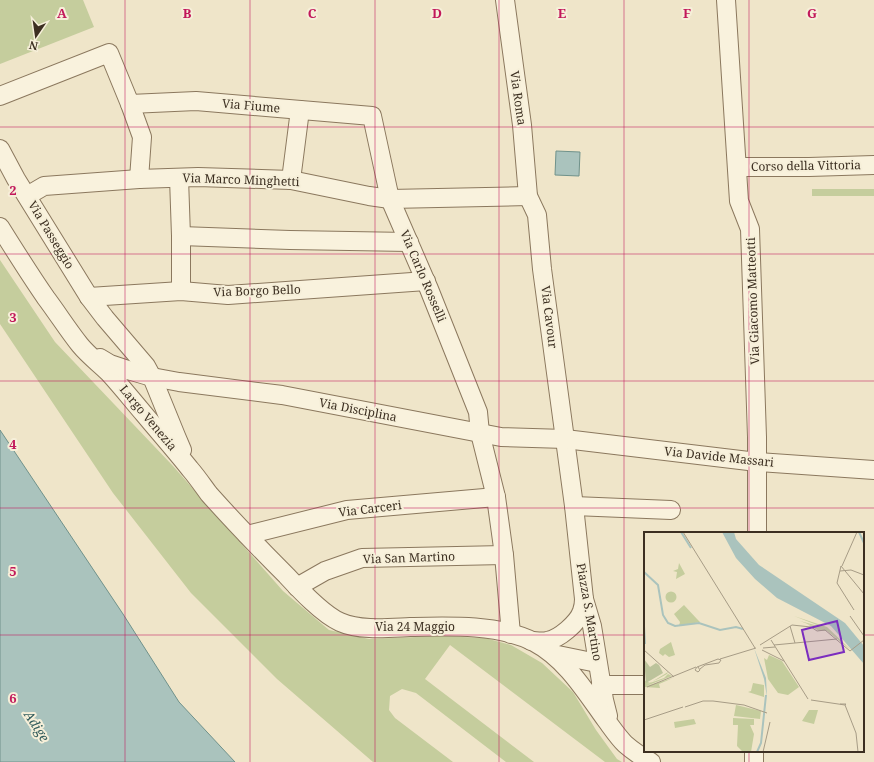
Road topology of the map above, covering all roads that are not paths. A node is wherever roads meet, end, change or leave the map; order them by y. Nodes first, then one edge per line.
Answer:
1 (505, 0) edge
2 (726, 0) edge
3 (0, 96) edge
4 (130, 104) junction
5 (300, 110) junction
6 (372, 116) joint
7 (0, 149) edge
8 (874, 165) edge
9 (737, 167) junction
10 (179, 178) junction
11 (139, 179) junction
12 (291, 180) junction
13 (27, 196) junction
14 (528, 196) junction
15 (390, 199) junction
16 (0, 227) edge
17 (181, 236) junction
18 (409, 242) junction
19 (426, 281) junction
20 (181, 291) junction
21 (89, 298) junction
22 (105, 318) joint
23 (82, 347) junction
24 (152, 377) junction
25 (480, 433) junction
26 (565, 439) junction
27 (757, 462) junction
28 (191, 469) junction
29 (874, 470) edge
30 (496, 497) junction
31 (574, 506) junction
32 (672, 510) dead end
33 (757, 532) edge
34 (246, 535) junction
35 (504, 555) junction
36 (297, 587) junction
37 (584, 599) junction
38 (511, 634) junction
39 (531, 641) junction
40 (552, 654) junction
41 (597, 663) junction
42 (601, 685) junction
43 (644, 685) edge
44 (617, 735) junction
45 (651, 762) edge

1 - 14 street, Via Roma
2 - 9 street, Via Giacomo Matteotti
3 - 4 street
4 - 5 street, Via Fiume
4 - 11 street
5 - 6 street, Via Fiume
5 - 12 street
6 - 15 street, Via Carlo Rosselli
7 - 13 street, Via Passeggio
8 - 9 street, Corso della Vittoria
9 - 27 street, Via Giacomo Matteotti
10 - 11 street, Via Marco Minghetti
10 - 12 street, Via Marco Minghetti
10 - 17 street
11 - 13 street, Via Marco Minghetti
12 - 15 street, Via Marco Minghetti
13 - 21 street, Via Passeggio
14 - 15 street, Via Marco Minghetti
14 - 26 street, Via Cavour
15 - 18 street, Via Carlo Rosselli
16 - 23 street, Largo Venezia
17 - 18 street
17 - 20 street
18 - 19 street, Via Carlo Rosselli
19 - 20 street, Via Borgo Bello
19 - 25 street, Via Carlo Rosselli
20 - 21 street, Via Borgo Bello
21 - 22 street, Via Passeggio
22 - 24 street, Largo Venezia
23 - 24 street, Via Disciplina
23 - 28 street, Largo Venezia
24 - 25 street, Via Disciplina
24 - 28 street, Largo Venezia
25 - 26 street, Via Disciplina
25 - 30 street
26 - 27 street, Via Davide Massari
26 - 31 street, Piazza S. Martino
27 - 29 street, Via Davide Massari
27 - 33 street, Via Giacomo Matteotti
28 - 34 street, Via 24 Maggio
30 - 34 street, Via Carceri
30 - 35 street
31 - 32 street
31 - 37 street, Piazza S. Martino
34 - 36 street, Via 24 Maggio
35 - 36 street, Via San Martino
35 - 38 street
36 - 38 street, Via 24 Maggio
37 - 39 street
37 - 41 street, Piazza S. Martino
38 - 39 street, Via 24 Maggio
39 - 40 street, Via 24 Maggio
40 - 41 street
40 - 44 street, Via 24 Maggio
41 - 42 street, Piazza S. Martino
42 - 43 street
42 - 44 street, Piazza S. Martino
44 - 45 street, Via 24 Maggio

